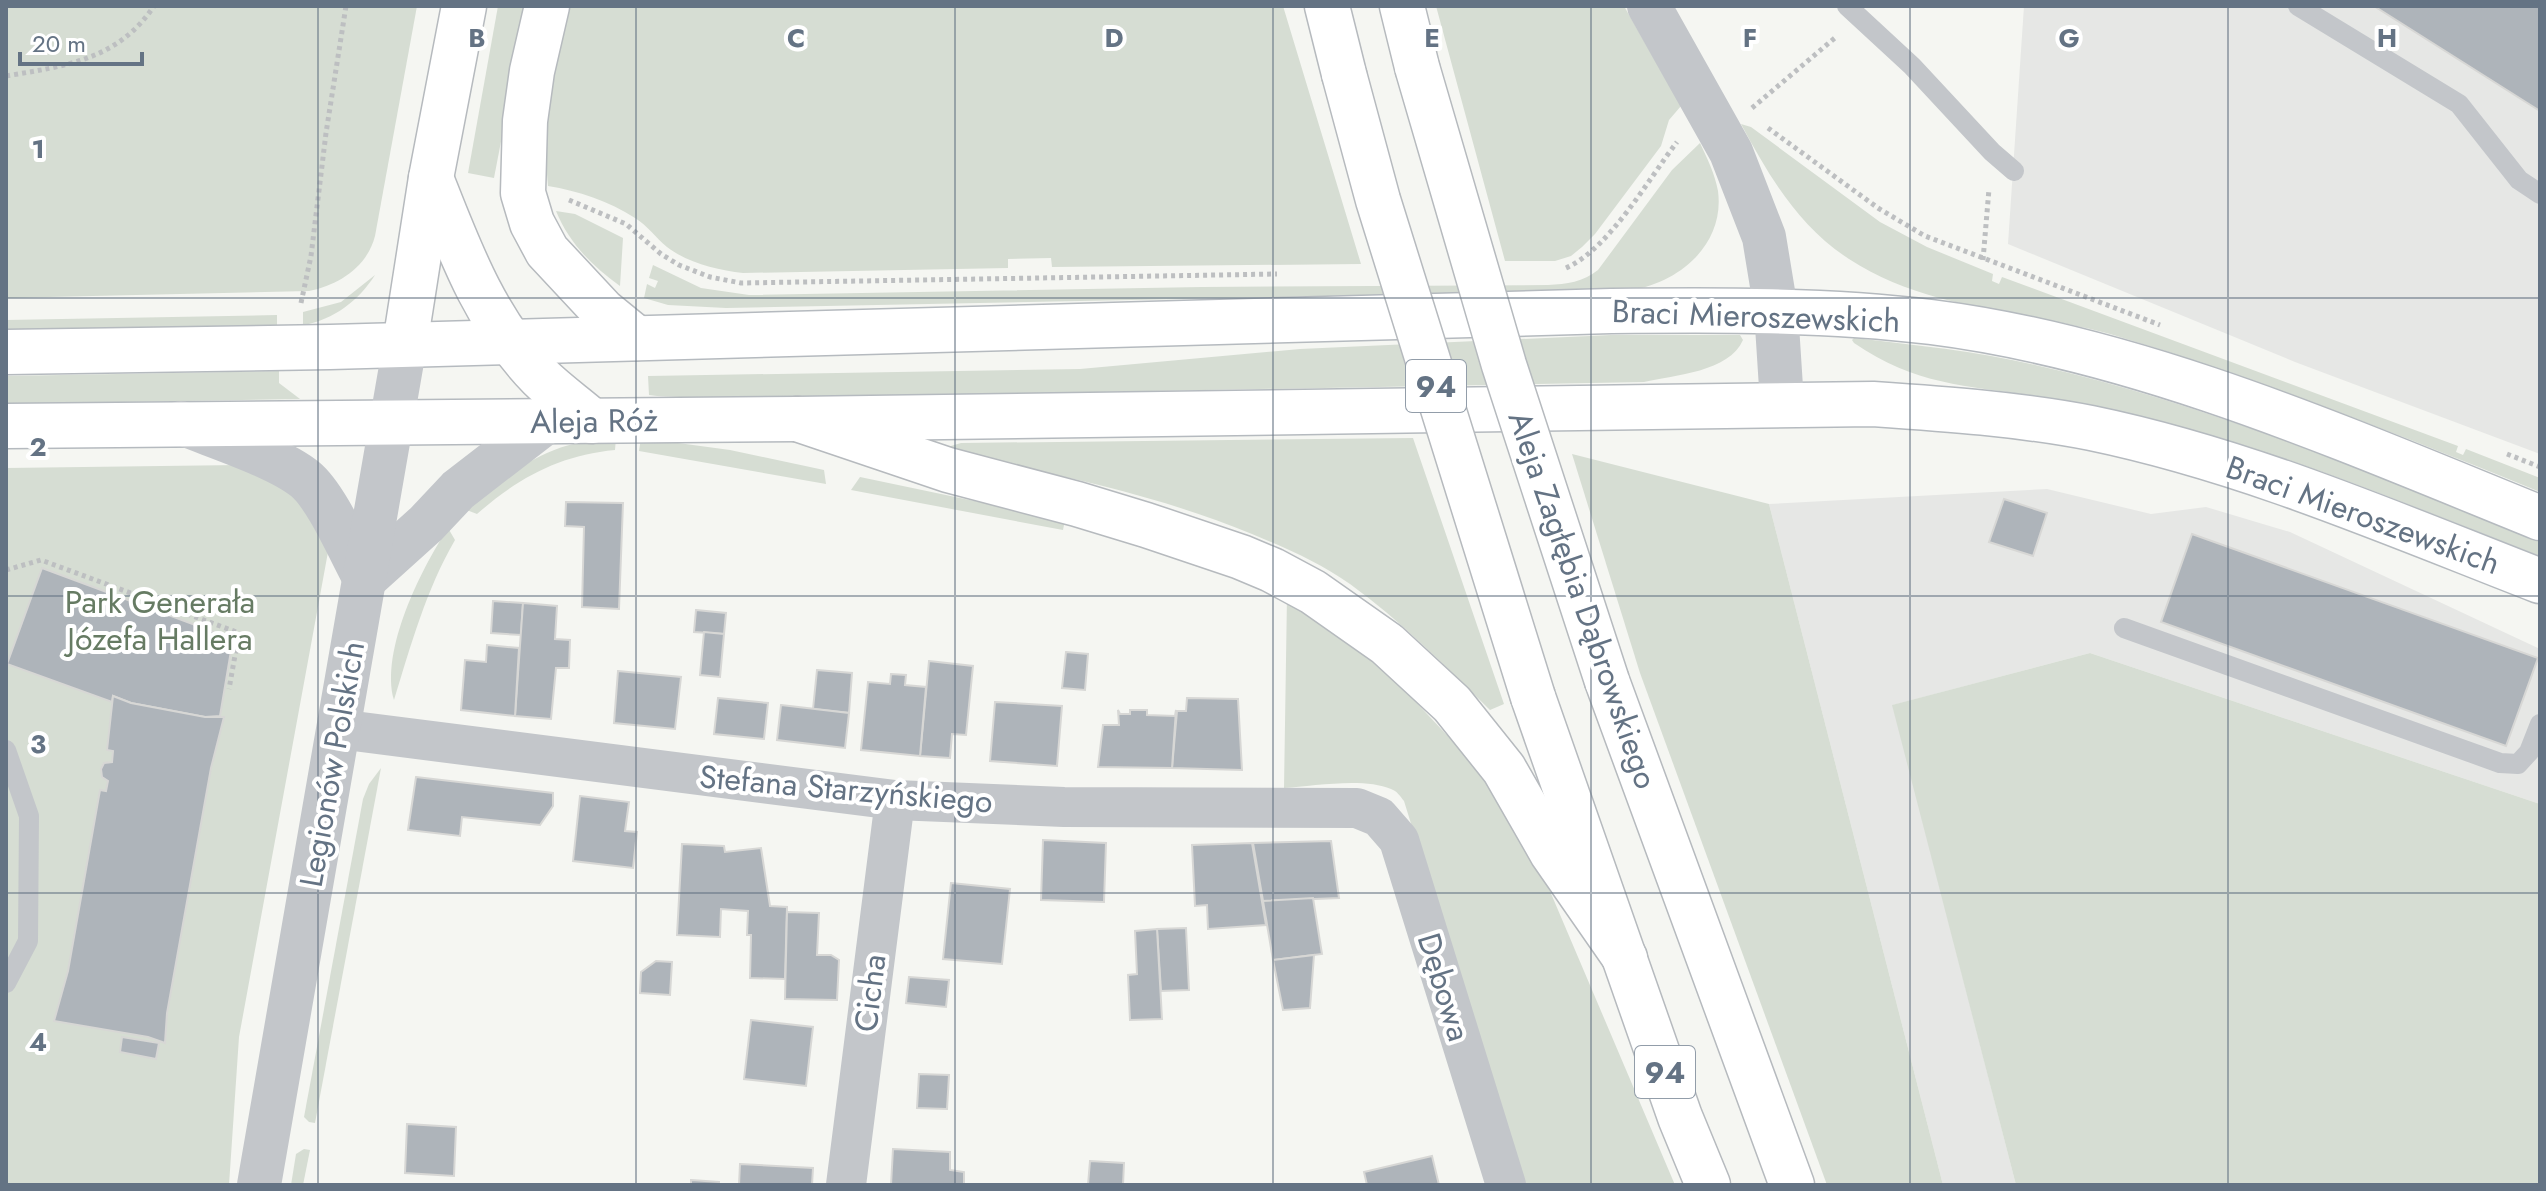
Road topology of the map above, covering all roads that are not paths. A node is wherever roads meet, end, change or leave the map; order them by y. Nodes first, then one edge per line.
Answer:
1 (464, 6) edge
2 (547, 6) edge
3 (1327, 6) edge
4 (1402, 6) edge
5 (1649, 6) edge
6 (2298, 6) edge
7 (1853, 12) edge
8 (2014, 171) dead end
9 (431, 178) junction
10 (2540, 194) edge
11 (1776, 310) junction
12 (636, 338) junction
13 (512, 341) junction
14 (405, 344) junction
15 (6, 352) edge
16 (1782, 403) junction
17 (1182, 413) joint
18 (797, 419) junction
19 (592, 421) junction
20 (546, 422) junction
21 (181, 423) junction
22 (393, 423) junction
23 (6, 426) edge
24 (2540, 518) edge
25 (365, 579) junction
26 (2540, 581) edge
27 (2124, 628) dead end
28 (2540, 724) edge
29 (338, 729) junction
30 (6, 750) edge
31 (895, 800) junction
32 (1357, 808) joint
33 (1625, 958) junction
34 (6, 983) edge
35 (259, 1185) edge
36 (846, 1185) edge
37 (1506, 1185) edge
38 (1708, 1185) edge
39 (1792, 1185) edge

1 - 9 main road
2 - 12 main road
3 - 33 main road, 94, bridge
4 - 39 main road, Aleja Zagłębia Dąbrowskiego / 94, bridge
5 - 11 street
6 - 10 lane
7 - 8 lane
9 - 13 main road
9 - 14 main road
11 - 12 main road, Braci Mieroszewskich
11 - 16 street
11 - 24 main road, Braci Mieroszewskich
12 - 13 main road
13 - 14 main road
13 - 19 main road
14 - 15 main road
14 - 22 street, Legionów Polskich
16 - 17 main road, Braci Mieroszewskich
16 - 26 main road, Braci Mieroszewskich
17 - 18 main road, Aleja Róż
18 - 19 main road, Aleja Róż
18 - 33 main road
19 - 20 main road, Aleja Róż
20 - 22 main road, Aleja Róż
20 - 25 street
21 - 22 main road, Aleja Róż
21 - 23 main road, Aleja Róż
21 - 25 street
22 - 25 street, Legionów Polskich
25 - 29 street, Legionów Polskich
27 - 28 lane
29 - 31 street, Stefana Starzyńskiego
29 - 35 street, Legionów Polskich
30 - 34 lane
31 - 32 street, Stefana Starzyńskiego
31 - 36 street, Cicha
32 - 37 street, Dębowa
33 - 38 main road, 94

